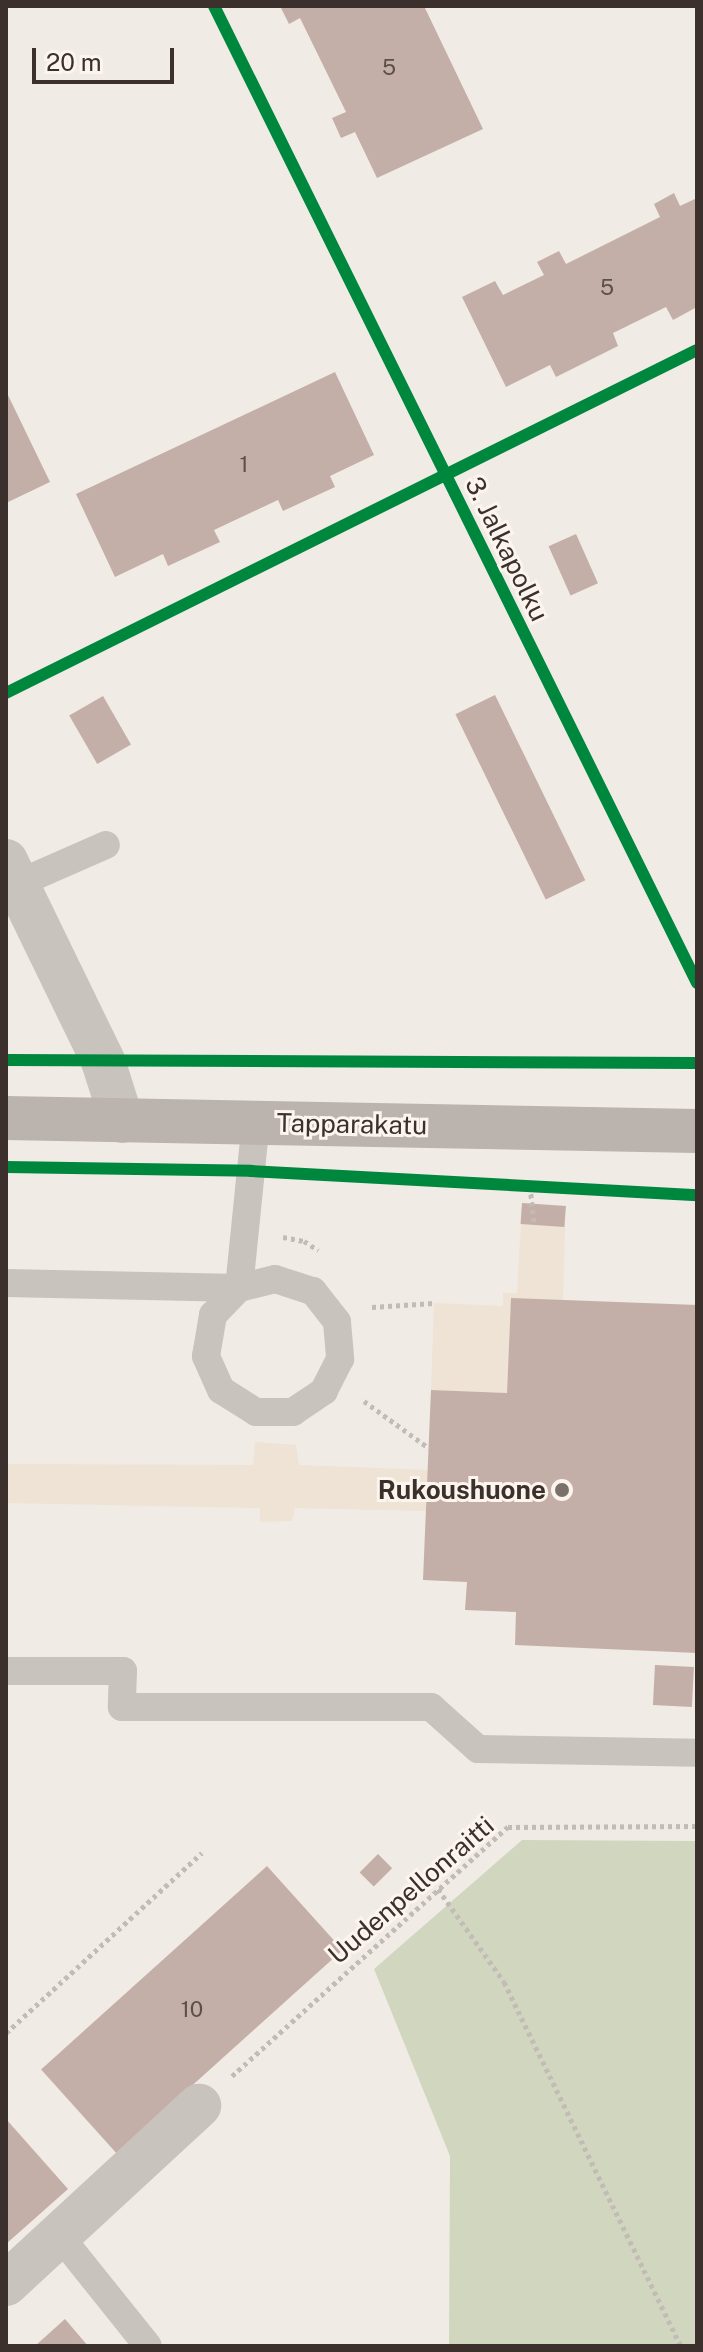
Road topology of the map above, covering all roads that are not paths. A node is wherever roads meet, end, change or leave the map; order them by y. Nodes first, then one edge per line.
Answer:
1 (106, 845) dead end
2 (12, 872) edge
3 (6, 1118) edge
4 (122, 1121) junction
5 (256, 1122) junction
6 (697, 1131) edge
7 (6, 1283) edge
8 (239, 1288) junction
9 (6, 1671) edge
10 (697, 1753) edge
11 (199, 2106) road end
12 (59, 2235) junction
13 (6, 2284) edge
14 (148, 2346) edge

1 - 2 lane
2 - 4 street
3 - 4 main road, Tapparakatu
4 - 5 main road, Tapparakatu
5 - 6 main road, Tapparakatu
5 - 8 lane
7 - 8 lane
8 - 8 lane
9 - 10 lane
11 - 12 street
12 - 13 street
12 - 14 lane

